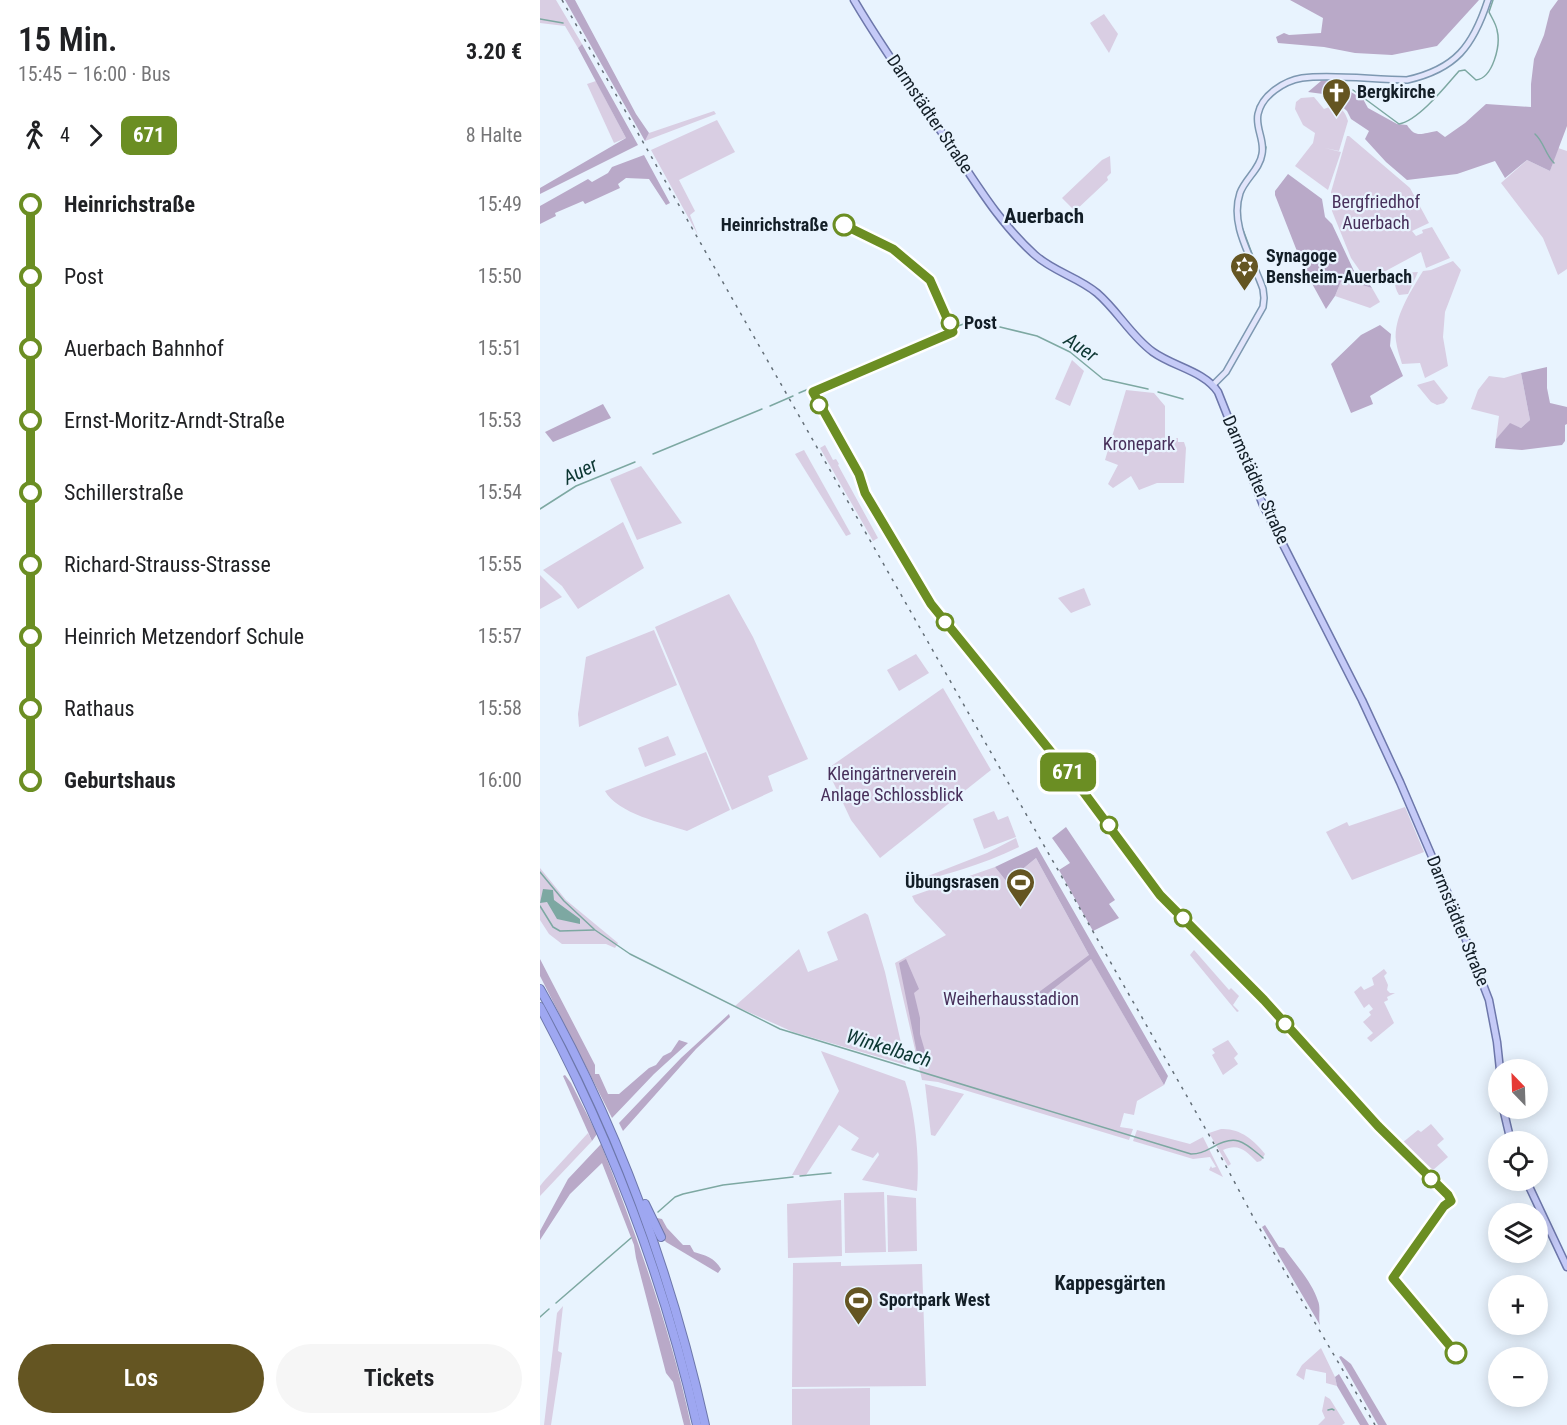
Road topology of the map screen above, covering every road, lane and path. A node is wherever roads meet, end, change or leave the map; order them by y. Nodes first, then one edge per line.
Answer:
1 (854, 0) edge
2 (1488, 0) edge
3 (1213, 385) junction
4 (540, 989) edge
5 (541, 1010) edge
6 (1499, 1059) edge
7 (634, 1188) junction
8 (1531, 1191) edge
9 (661, 1238) dead end
10 (1567, 1267) edge
11 (697, 1425) edge
12 (705, 1425) edge

1 - 3 main road, Darmstädter Straße
2 - 3 main road
3 - 6 main road, Darmstädter Straße
4 - 7 highway
5 - 11 highway
7 - 9 highway
7 - 12 highway
8 - 10 main road

